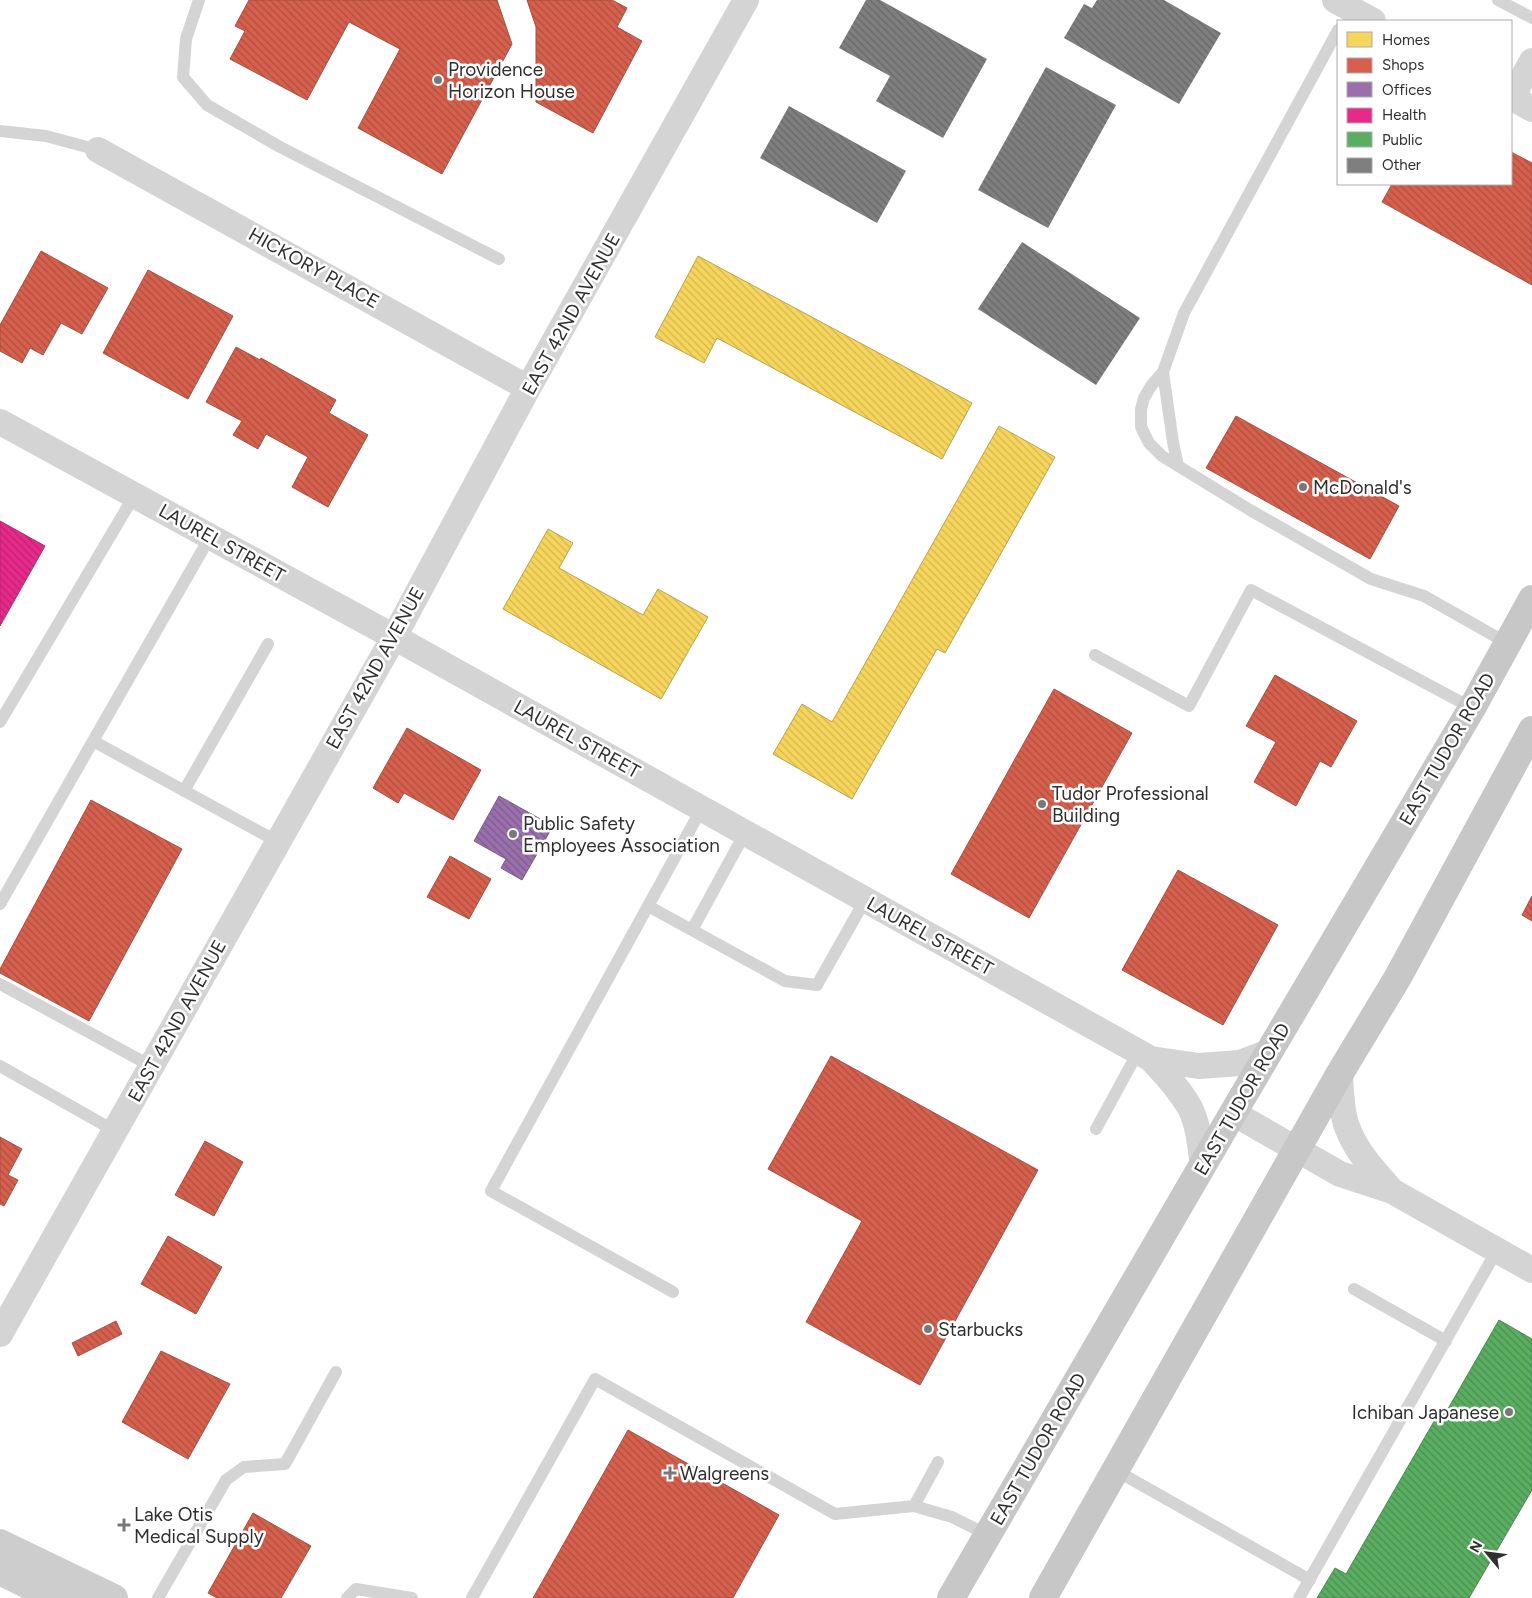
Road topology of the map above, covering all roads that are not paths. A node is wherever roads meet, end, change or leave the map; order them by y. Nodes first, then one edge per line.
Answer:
1 (199, 0) edge
2 (746, 0) edge
3 (1498, 0) edge
4 (1345, 12) edge
5 (1532, 18) edge
6 (1370, 20) edge
7 (1337, 27) edge
8 (1532, 61) edge
9 (1518, 101) edge
10 (0, 131) edge
11 (98, 150) joint
12 (499, 259) dead end
13 (1163, 372) junction
14 (528, 388) junction
15 (0, 422) edge
16 (1178, 466) junction
17 (134, 496) junction
18 (210, 536) junction
19 (1532, 599) edge
20 (394, 637) junction
21 (1507, 643) junction
22 (268, 644) dead end
23 (1095, 655) dead end
24 (1472, 708) junction
25 (0, 722) edge
26 (1532, 730) edge
27 (93, 741) junction
28 (184, 791) junction
29 (702, 808) junction
30 (745, 833) junction
31 (278, 842) junction
32 (865, 900) junction
33 (0, 904) edge
34 (648, 906) junction
35 (692, 930) junction
36 (0, 984) edge
37 (1269, 1052) junction
38 (1145, 1055) junction
39 (0, 1066) edge
40 (151, 1066) junction
41 (1340, 1074) junction
42 (1233, 1113) junction
43 (1096, 1129) dead end
44 (115, 1131) junction
45 (1296, 1150) junction
46 (1203, 1165) junction
47 (1392, 1191) junction
48 (1498, 1250) junction
49 (1532, 1270) edge
50 (1354, 1289) dead end
51 (673, 1292) dead end
52 (2, 1326) edge
53 (1446, 1341) junction
54 (336, 1372) dead end
55 (938, 1462) dead end
56 (1115, 1470) junction
57 (914, 1506) junction
58 (988, 1534) junction
59 (0, 1543) edge
60 (0, 1571) edge
61 (1310, 1580) junction
62 (952, 1597) edge
63 (68, 1598) edge
64 (114, 1598) edge
65 (158, 1598) edge
66 (347, 1598) edge
67 (412, 1598) edge
68 (472, 1598) edge
69 (1043, 1598) edge
70 (1299, 1598) edge

1 - 12 lane
2 - 14 street, EAST 42ND AVENUE
3 - 5 lane
4 - 6 street
7 - 13 lane
8 - 9 street
10 - 11 lane
11 - 14 street, HICKORY PLACE
13 - 16 lane
13 - 16 lane
14 - 20 street, EAST 42ND AVENUE
15 - 17 street, LAUREL STREET
16 - 21 lane
17 - 18 street, LAUREL STREET
17 - 25 lane
18 - 20 street, LAUREL STREET
18 - 27 lane
19 - 21 main road, EAST TUDOR ROAD
20 - 29 street, LAUREL STREET
20 - 31 street, EAST 42ND AVENUE
21 - 24 main road, EAST TUDOR ROAD
22 - 28 lane
23 - 24 lane
24 - 37 main road, EAST TUDOR ROAD
26 - 41 main road
27 - 28 lane
27 - 33 lane
28 - 31 lane
29 - 30 street, LAUREL STREET
29 - 34 lane
30 - 32 street, LAUREL STREET
30 - 35 lane
31 - 40 street, EAST 42ND AVENUE
32 - 35 lane
32 - 38 street, LAUREL STREET
34 - 35 lane
34 - 51 lane
36 - 40 lane
37 - 38 street, LAUREL STREET
37 - 42 main road, EAST TUDOR ROAD
38 - 43 lane
38 - 46 street, LAUREL STREET
39 - 44 lane
40 - 44 street, EAST 42ND AVENUE
41 - 45 main road
41 - 47 street
42 - 45 street
42 - 46 main road, EAST TUDOR ROAD
44 - 52 street, EAST 42ND AVENUE
45 - 47 street
45 - 56 main road
46 - 58 main road, EAST TUDOR ROAD
47 - 48 street
48 - 49 street
48 - 53 lane
50 - 53 lane
53 - 61 lane
54 - 65 lane
55 - 57 lane
56 - 61 lane
56 - 69 main road
57 - 58 lane
57 - 68 lane
58 - 62 main road, EAST TUDOR ROAD
59 - 64 main road
60 - 63 main road
61 - 70 lane
66 - 67 lane

